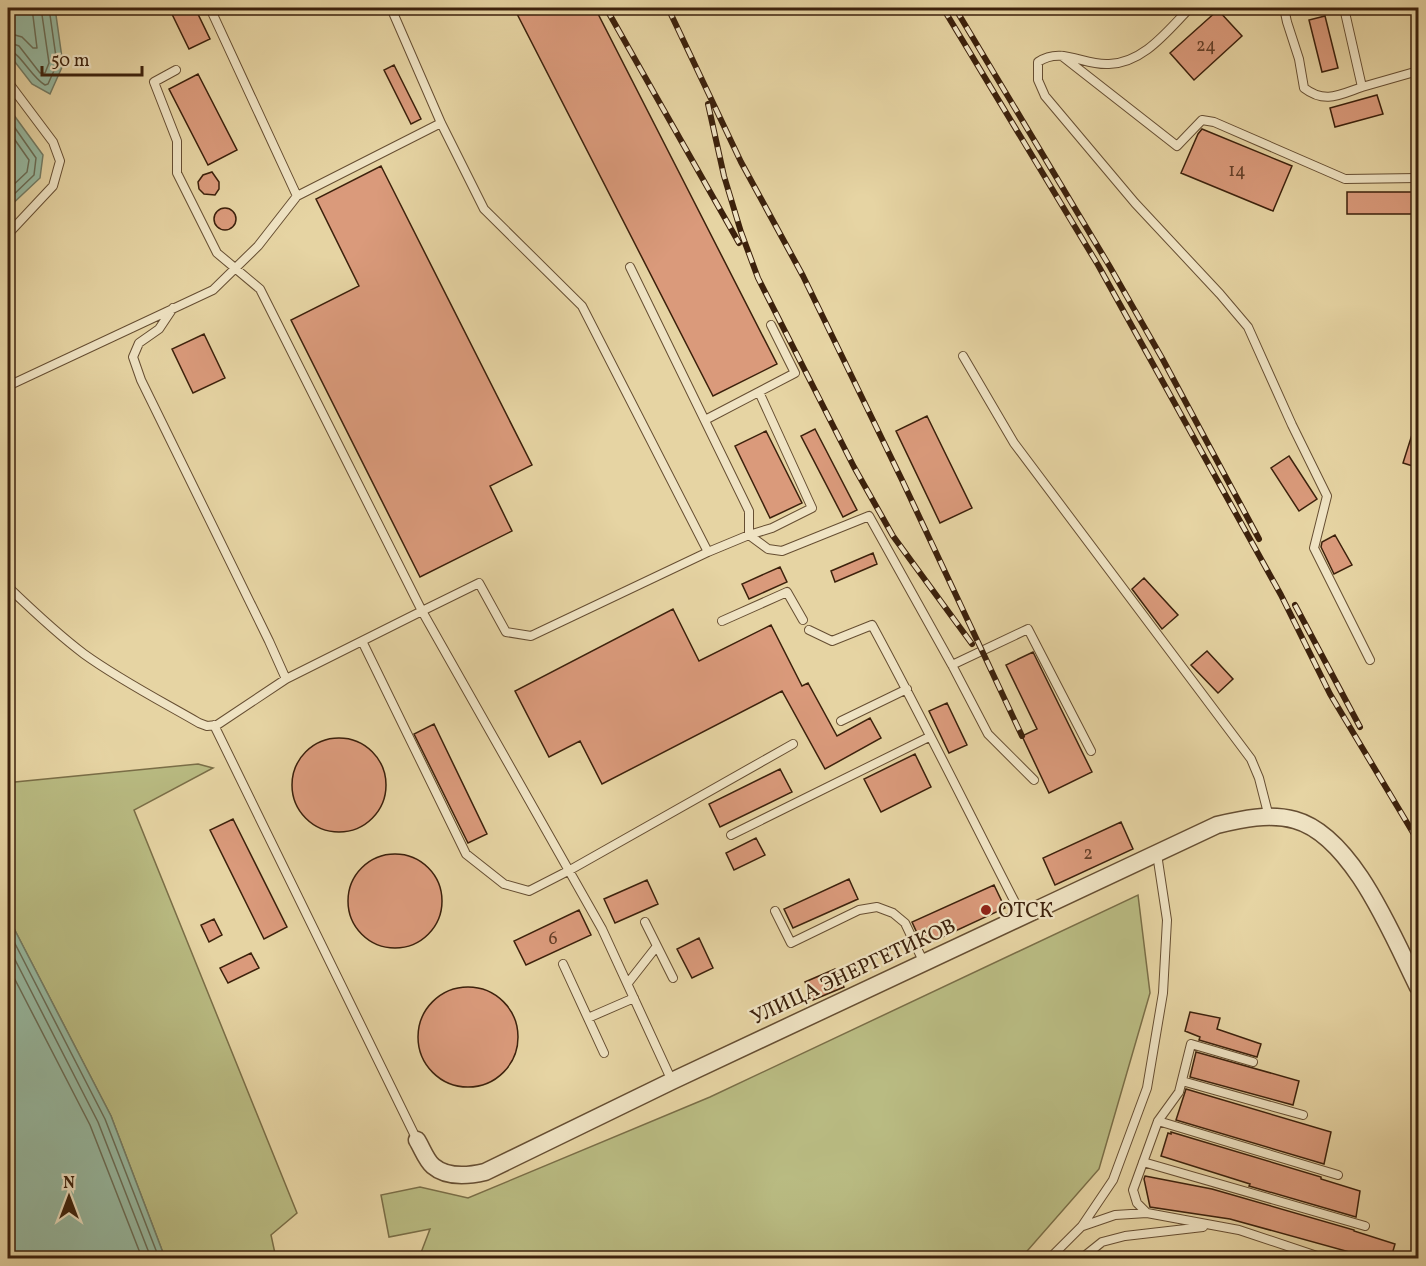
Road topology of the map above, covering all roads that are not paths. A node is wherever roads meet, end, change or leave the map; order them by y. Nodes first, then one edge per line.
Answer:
1 (210, 8) edge
2 (391, 8) edge
3 (1190, 8) edge
4 (1284, 8) edge
5 (1344, 8) edge
6 (1060, 55) junction
7 (176, 70) dead end
8 (1419, 71) edge
9 (8, 82) edge
10 (1362, 87) junction
11 (441, 123) junction
12 (1419, 178) edge
13 (297, 196) junction
14 (8, 234) edge
15 (630, 267) dead end
16 (237, 269) junction
17 (174, 308) junction
18 (771, 325) dead end
19 (963, 356) dead end
20 (8, 386) edge
21 (759, 392) junction
22 (705, 420) junction
23 (749, 534) junction
24 (708, 552) junction
25 (8, 587) edge
26 (422, 611) junction
27 (803, 620) dead end
28 (722, 621) dead end
29 (809, 630) dead end
30 (362, 641) junction
31 (1370, 660) dead end
32 (952, 665) junction
33 (286, 679) junction
34 (907, 689) junction
35 (841, 721) dead end
36 (214, 725) junction
37 (929, 737) junction
38 (793, 744) dead end
39 (1091, 750) dead end
40 (1034, 780) dead end
41 (1269, 817) junction
42 (731, 835) dead end
43 (1157, 854) junction
44 (570, 870) junction
45 (775, 911) dead end
46 (1022, 916) junction
47 (645, 922) dead end
48 (657, 946) junction
49 (924, 963) junction
50 (563, 964) dead end
51 (672, 978) dead end
52 (628, 983) junction
53 (1419, 987) edge
54 (634, 998) junction
55 (588, 1018) junction
56 (604, 1053) dead end
57 (1253, 1062) dead end
58 (672, 1081) junction
59 (1182, 1081) junction
60 (1304, 1115) dead end
61 (1158, 1121) junction
62 (417, 1140) joint
63 (1143, 1162) junction
64 (1338, 1175) dead end
65 (1148, 1213) junction
66 (1212, 1225) junction
67 (1082, 1226) junction
68 (1365, 1226) dead end
69 (1050, 1258) edge
70 (1082, 1258) edge
71 (1323, 1258) edge

1 - 13 lane
2 - 11 lane
3 - 6 lane
4 - 10 lane
5 - 10 lane
6 - 12 lane
6 - 31 lane
7 - 16 lane
8 - 10 lane
9 - 14 lane
11 - 13 lane
11 - 24 lane
13 - 16 lane
15 - 22 lane
16 - 17 lane
16 - 26 lane
17 - 20 lane
17 - 33 lane
18 - 21 lane
19 - 41 lane
21 - 22 lane
21 - 23 lane
22 - 23 lane
23 - 24 lane
23 - 32 lane
24 - 26 lane
25 - 36 lane
26 - 30 lane
26 - 44 lane
27 - 28 lane
29 - 34 lane
30 - 33 lane
30 - 44 lane
32 - 39 lane
32 - 40 lane
33 - 36 lane
34 - 35 lane
34 - 37 lane
36 - 62 lane
37 - 42 lane
37 - 46 lane
38 - 44 lane
41 - 43 street, УЛИЦА ЭНЕРГЕТИКОВ
41 - 53 street, УЛИЦА ЭНЕРГЕТИКОВ
43 - 46 street, УЛИЦА ЭНЕРГЕТИКОВ
43 - 67 lane
44 - 52 lane
45 - 49 lane
46 - 49 street, УЛИЦА ЭНЕРГЕТИКОВ
47 - 48 lane
48 - 51 lane
48 - 52 lane
49 - 58 street, УЛИЦА ЭНЕРГЕТИКОВ
50 - 55 lane
52 - 54 lane
54 - 55 lane
54 - 58 lane
55 - 56 lane
57 - 59 lane
58 - 62 street, УЛИЦА ЭНЕРГЕТИКОВ
59 - 60 lane
59 - 61 lane
61 - 63 lane
61 - 64 lane
63 - 65 lane
63 - 68 lane
65 - 66 lane
65 - 67 lane
66 - 70 lane
66 - 71 lane
67 - 69 lane

